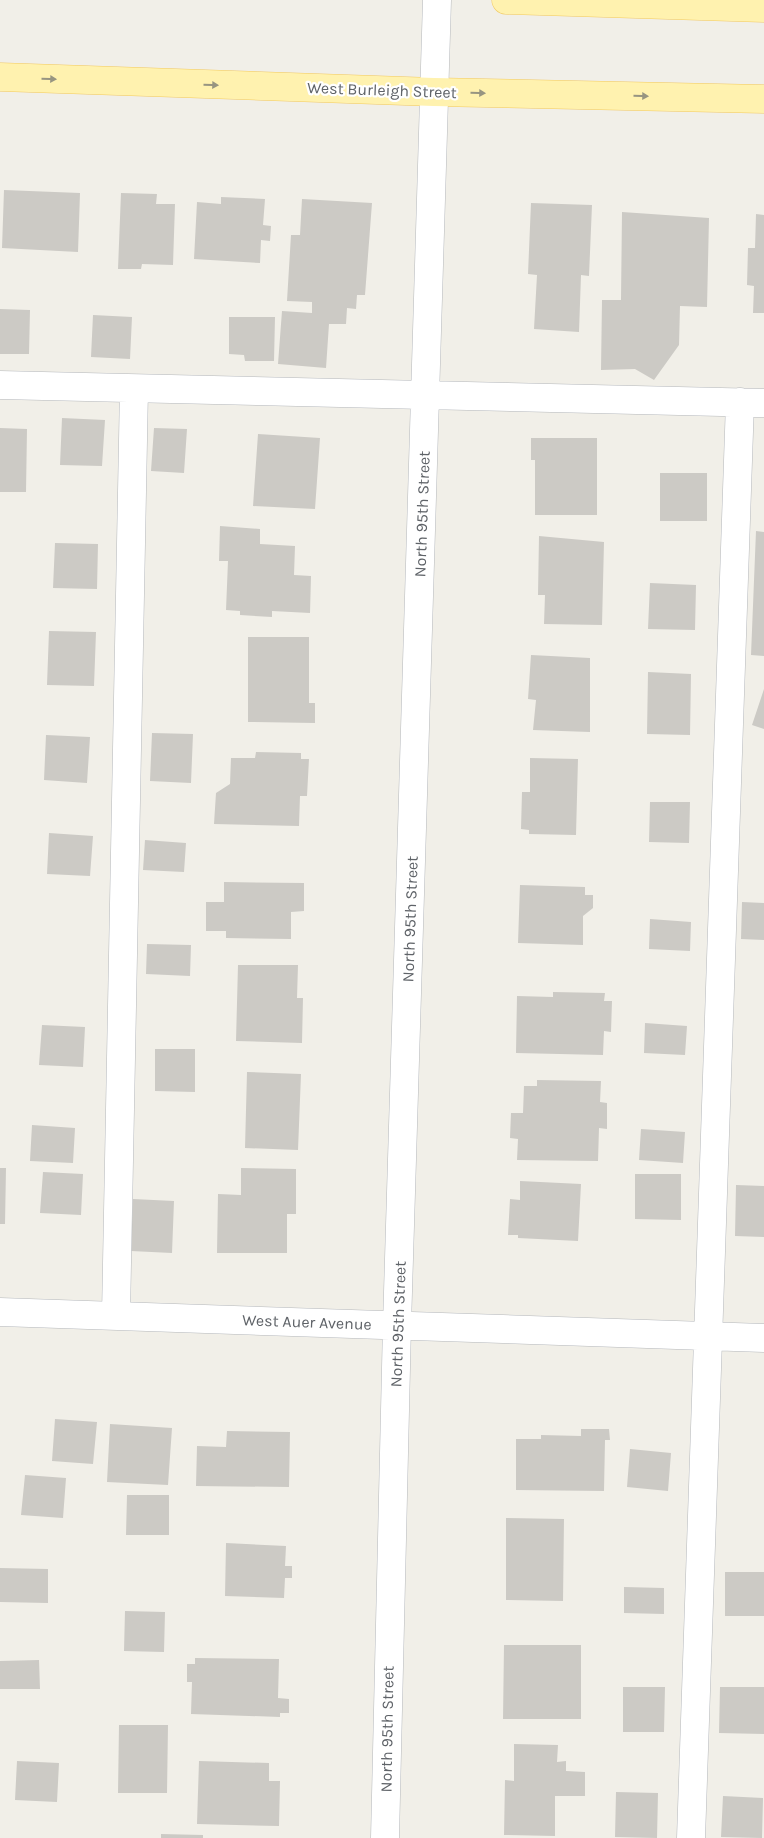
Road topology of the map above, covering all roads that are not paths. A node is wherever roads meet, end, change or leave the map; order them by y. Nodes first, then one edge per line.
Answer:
1 (438, 0) edge
2 (506, 0) edge
3 (764, 8) edge
4 (0, 77) edge
5 (434, 92) junction
6 (764, 99) edge
7 (0, 385) edge
8 (134, 389) junction
9 (426, 395) junction
10 (752, 402) edge
11 (0, 1312) edge
12 (116, 1315) junction
13 (397, 1325) junction
14 (708, 1336) junction
15 (764, 1338) edge
16 (385, 1838) edge
17 (691, 1838) edge

1 - 5 street, North 95th Street
2 - 3 main road
4 -> 5 main road, West Burleigh Street
5 -> 6 main road, West Burleigh Street
5 - 9 street, North 95th Street
7 - 8 street
8 - 9 street
8 - 12 street
9 - 10 street
9 - 13 street, North 95th Street
10 - 14 street
11 - 12 street, West Auer Avenue
12 - 13 street, West Auer Avenue
13 - 14 street, West Auer Avenue
13 - 16 street, North 95th Street
14 - 15 street, West Auer Avenue
14 - 17 street

